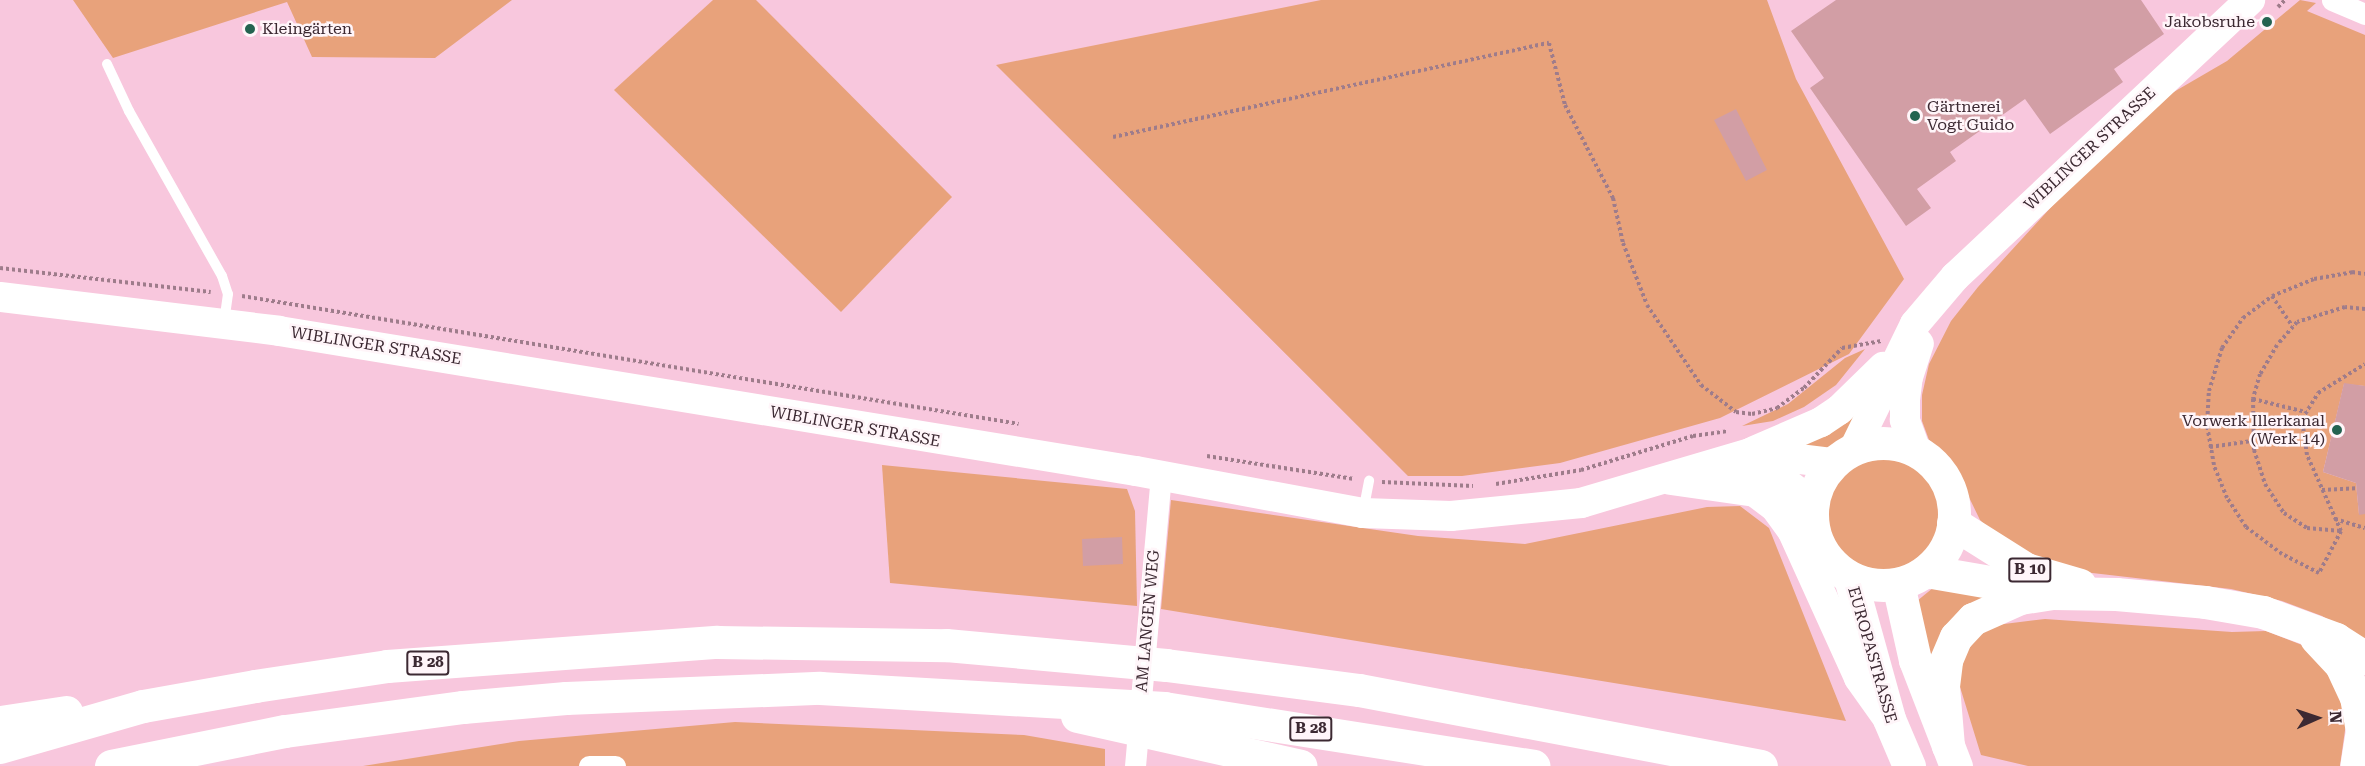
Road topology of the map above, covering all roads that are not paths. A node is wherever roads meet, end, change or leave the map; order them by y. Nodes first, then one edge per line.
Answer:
1 (2250, 0) edge
2 (2332, 0) edge
3 (2365, 14) edge
4 (107, 64) dead end
5 (0, 297) edge
6 (1935, 302) junction
7 (226, 308) junction
8 (1884, 341) junction
9 (1743, 441) junction
10 (1916, 451) junction
11 (1844, 456) junction
12 (1706, 465) junction
13 (1161, 476) junction
14 (1662, 478) junction
15 (1369, 481) road end
16 (1812, 512) junction
17 (1364, 513) junction
18 (1953, 523) junction
19 (1912, 577) junction
20 (1850, 578) junction
21 (2053, 593) junction
22 (2116, 594) junction
23 (2303, 627) junction
24 (2365, 658) edge
25 (143, 706) junction
26 (1889, 719) junction
27 (1163, 720) junction
28 (0, 722) edge
29 (219, 744) junction
30 (0, 747) edge
31 (1952, 756) edge
32 (1474, 760) edge
33 (111, 766) edge
34 (160, 766) edge
35 (589, 766) edge
36 (615, 766) edge
37 (1135, 766) edge
38 (1300, 766) edge
39 (1533, 766) edge
40 (1761, 766) edge
41 (1908, 766) edge
42 (2356, 766) edge

1 - 6 main road, WIBLINGER STRASSE
2 - 3 street
4 - 7 lane
5 - 7 main road, WIBLINGER STRASSE
6 - 8 main road, WIBLINGER STRASSE
6 - 10 main road, WIBLINGER STRASSE
7 - 13 main road, WIBLINGER STRASSE
8 - 9 main road
8 - 11 main road, WIBLINGER STRASSE
9 - 11 main road, WIBLINGER STRASSE
9 - 12 main road, WIBLINGER STRASSE
10 - 11 main road
10 - 18 main road
11 - 16 main road
12 - 14 main road, WIBLINGER STRASSE
12 - 16 main road, WIBLINGER STRASSE
13 - 17 main road, WIBLINGER STRASSE
13 - 37 street, AM LANGEN WEG
14 - 17 main road, WIBLINGER STRASSE
14 - 26 main road
15 - 17 lane
16 - 20 main road
18 - 19 main road
18 - 22 main road, B 10
19 - 20 main road
19 - 21 main road
19 - 31 main road
20 - 26 main road, EUROPASTRASSE
21 - 22 main road
21 - 31 main road
22 - 23 main road, B 10
23 - 24 main road, B 10
23 - 42 main road
25 - 28 main road
25 - 30 main road, B 28
25 - 40 main road, B 28
26 - 41 main road, EUROPASTRASSE
27 - 29 main road, B 28
27 - 32 main road, B 28
27 - 38 main road
29 - 33 main road
29 - 34 main road
32 - 39 main road, B 28
35 - 36 street

